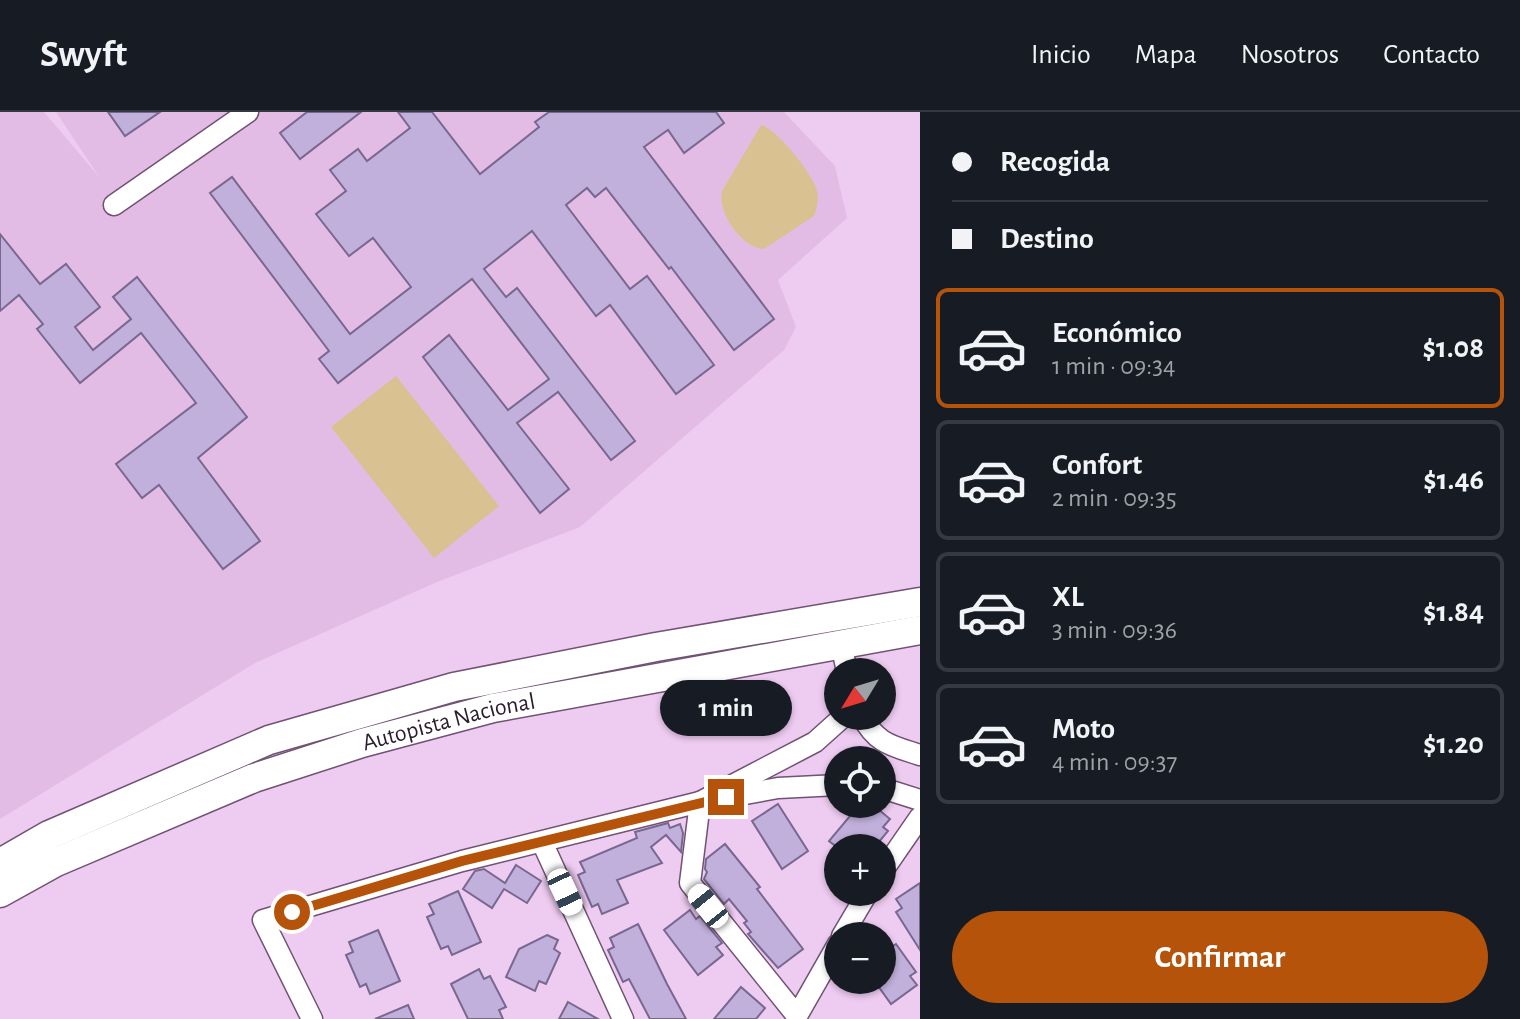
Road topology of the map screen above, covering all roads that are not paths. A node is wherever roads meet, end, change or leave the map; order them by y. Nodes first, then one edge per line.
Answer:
1 (248, 112) edge
2 (114, 205) dead end
3 (920, 602) edge
4 (920, 630) edge
5 (841, 643) junction
6 (844, 658) edge
7 (828, 730) edge
8 (870, 730) edge
9 (920, 755) edge
10 (824, 786) edge
11 (896, 792) edge
12 (920, 800) edge
13 (700, 802) junction
14 (920, 817) edge
15 (542, 842) junction
16 (896, 852) edge
17 (0, 863) edge
18 (0, 893) edge
19 (824, 970) edge
20 (798, 1018) edge
21 (312, 1019) edge
22 (623, 1019) edge

1 - 2 street
3 - 17 highway, Autopista Nacional
4 - 5 highway, Autopista Nacional
5 - 6 street
5 - 18 highway, Autopista Nacional
7 - 13 street
8 - 9 street
10 - 13 street
11 - 12 street
13 - 15 street
13 - 20 street
14 - 16 street
15 - 21 street
15 - 22 street
19 - 20 street

